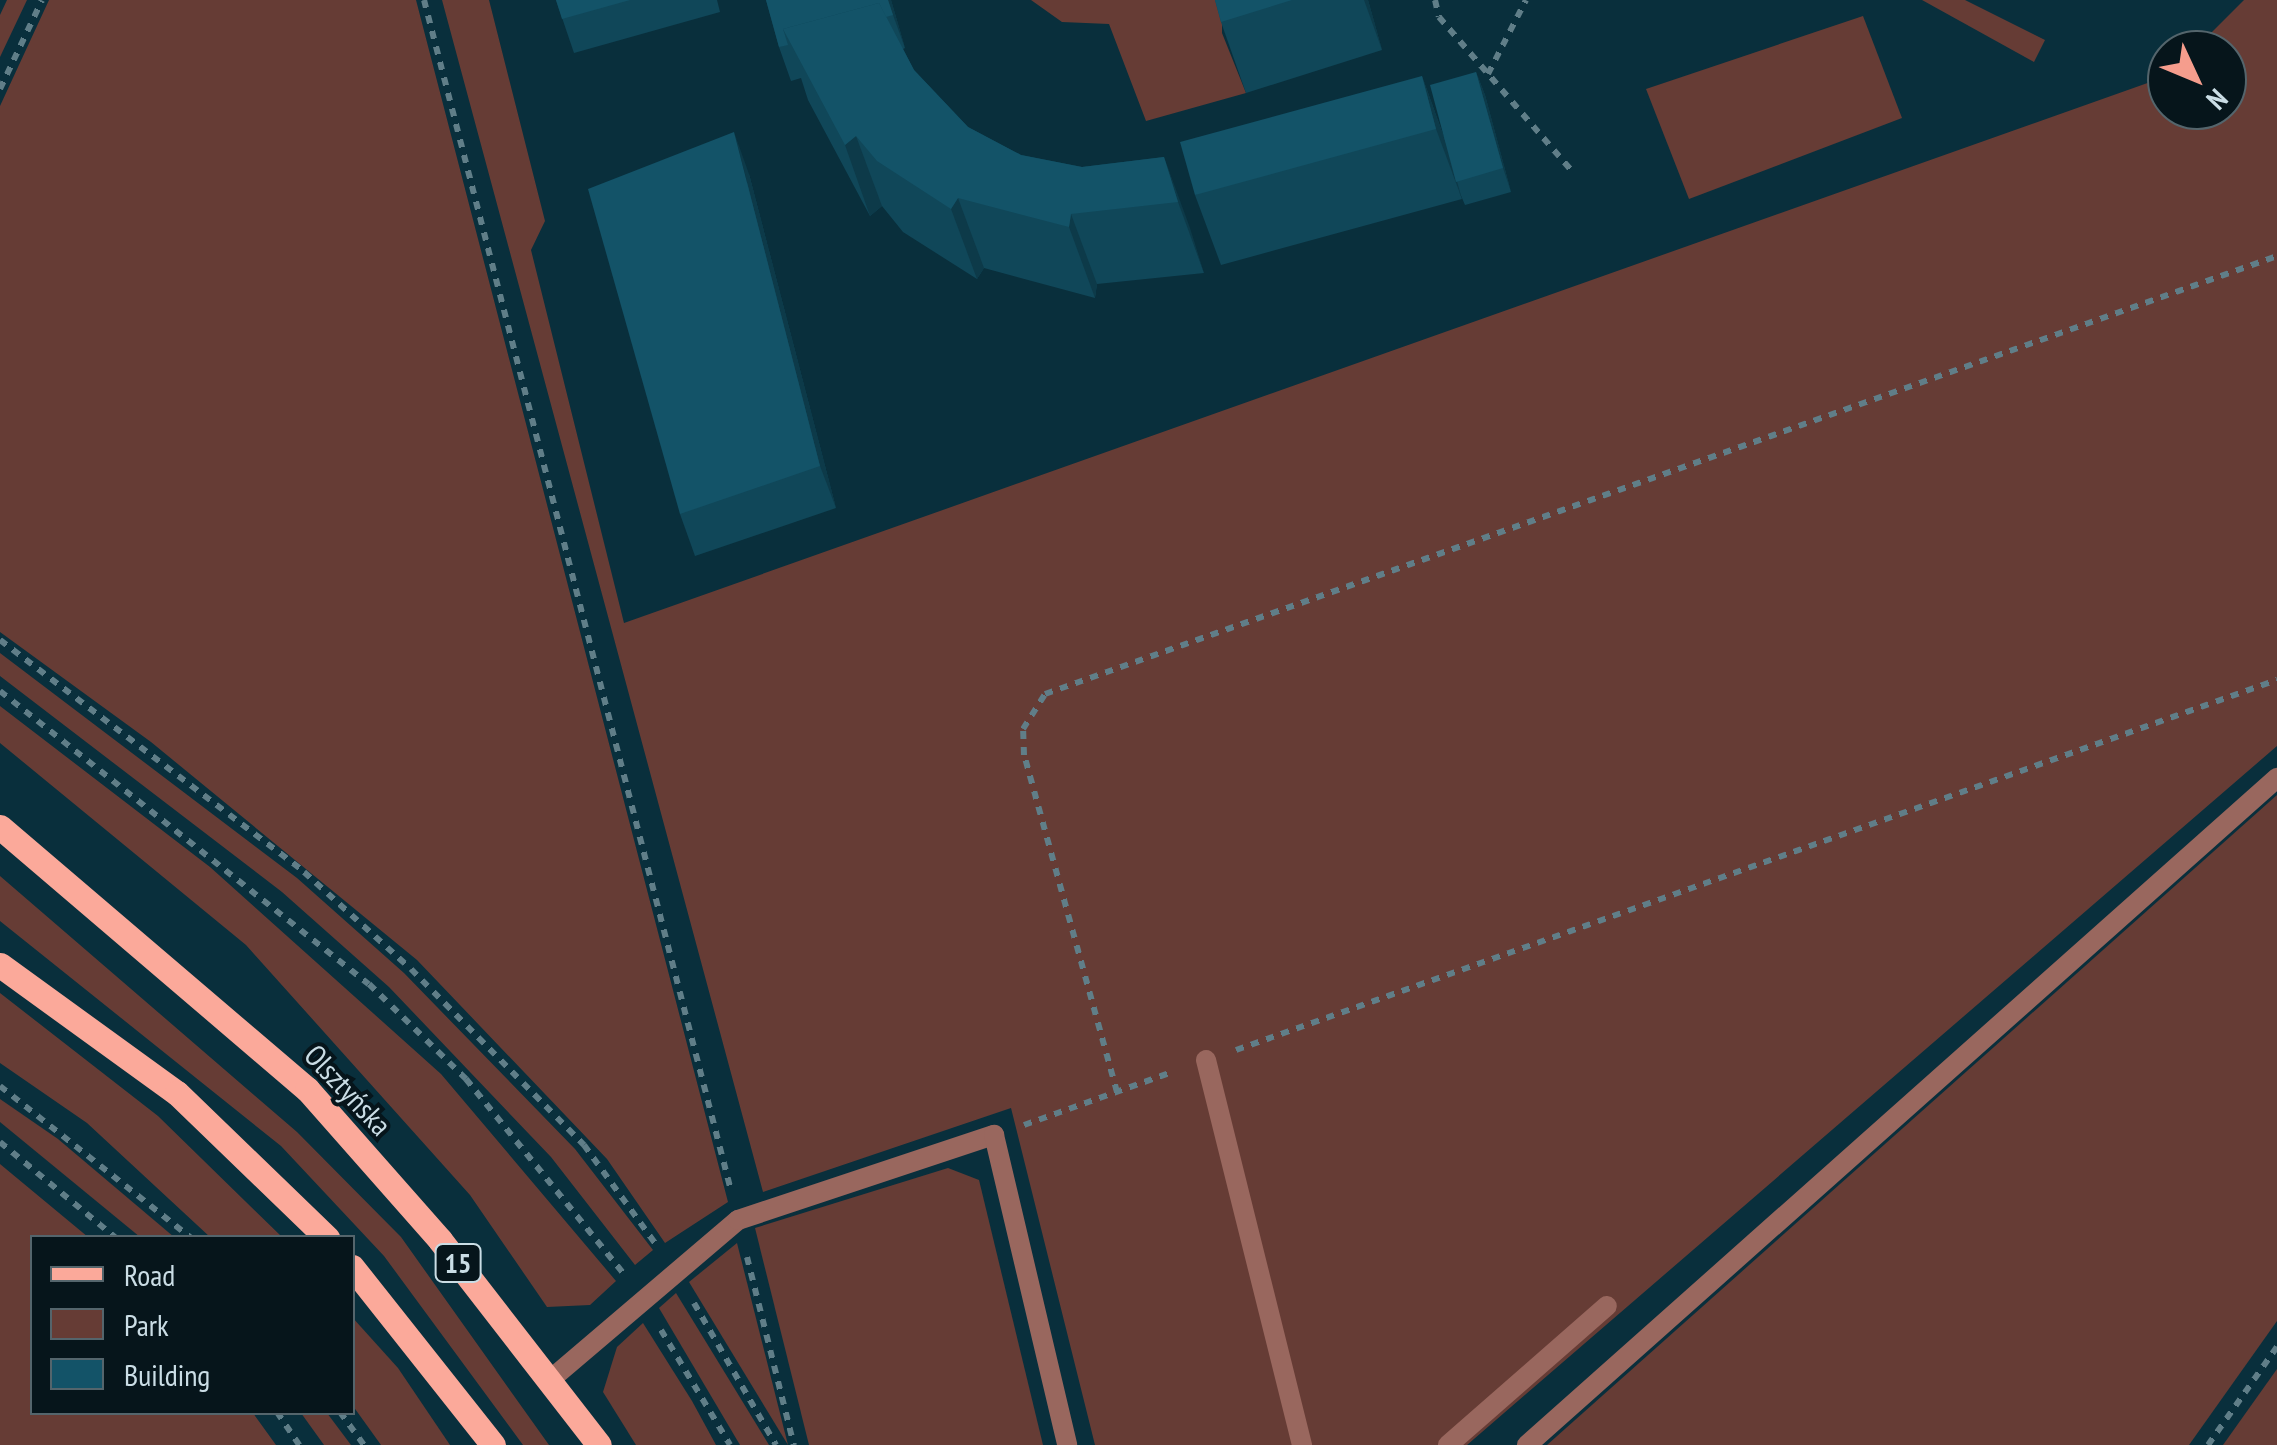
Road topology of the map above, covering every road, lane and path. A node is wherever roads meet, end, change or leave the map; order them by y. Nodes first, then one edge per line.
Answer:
1 (42, 0) edge
2 (424, 0) edge
3 (1435, 0) edge
4 (1526, 0) edge
5 (1488, 74) junction
6 (0, 89) edge
7 (1572, 172) dead end
8 (2277, 256) edge
9 (0, 640) edge
10 (2277, 680) edge
11 (0, 691) edge
12 (2277, 778) edge
13 (0, 826) edge
14 (0, 965) edge
15 (1206, 1060) junction
16 (0, 1086) edge
17 (1117, 1092) junction
18 (994, 1135) junction
19 (0, 1142) edge
20 (738, 1220) junction
21 (112, 1235) edge
22 (187, 1235) edge
23 (323, 1235) edge
24 (673, 1268) junction
25 (355, 1272) edge
26 (639, 1296) junction
27 (1606, 1306) dead end
28 (2277, 1348) edge
29 (550, 1380) junction
30 (279, 1415) edge
31 (342, 1415) edge
32 (300, 1445) edge
33 (364, 1445) edge
34 (494, 1445) edge
35 (599, 1445) edge
36 (730, 1445) edge
37 (776, 1445) edge
38 (794, 1445) edge
39 (1067, 1445) edge
40 (1302, 1445) edge
41 (1448, 1445) edge
42 (1526, 1445) edge
43 (2208, 1445) edge

1 - 6 path
2 - 20 path
3 - 5 path
4 - 5 path
5 - 7 path
8 - 17 path
9 - 24 path
10 - 15 path
11 - 26 path
12 - 42 street
13 - 29 main road, Olsztyńska / 15
14 - 23 main road
15 - 17 path
15 - 40 street
16 - 22 path
17 - 18 path
18 - 20 street
18 - 39 street
19 - 21 path
20 - 24 street
20 - 38 path
24 - 26 street
24 - 37 path
25 - 34 main road
26 - 29 street
26 - 36 path
27 - 41 street
28 - 43 path
29 - 35 main road, Olsztyńska / 15
30 - 32 path
31 - 33 path

